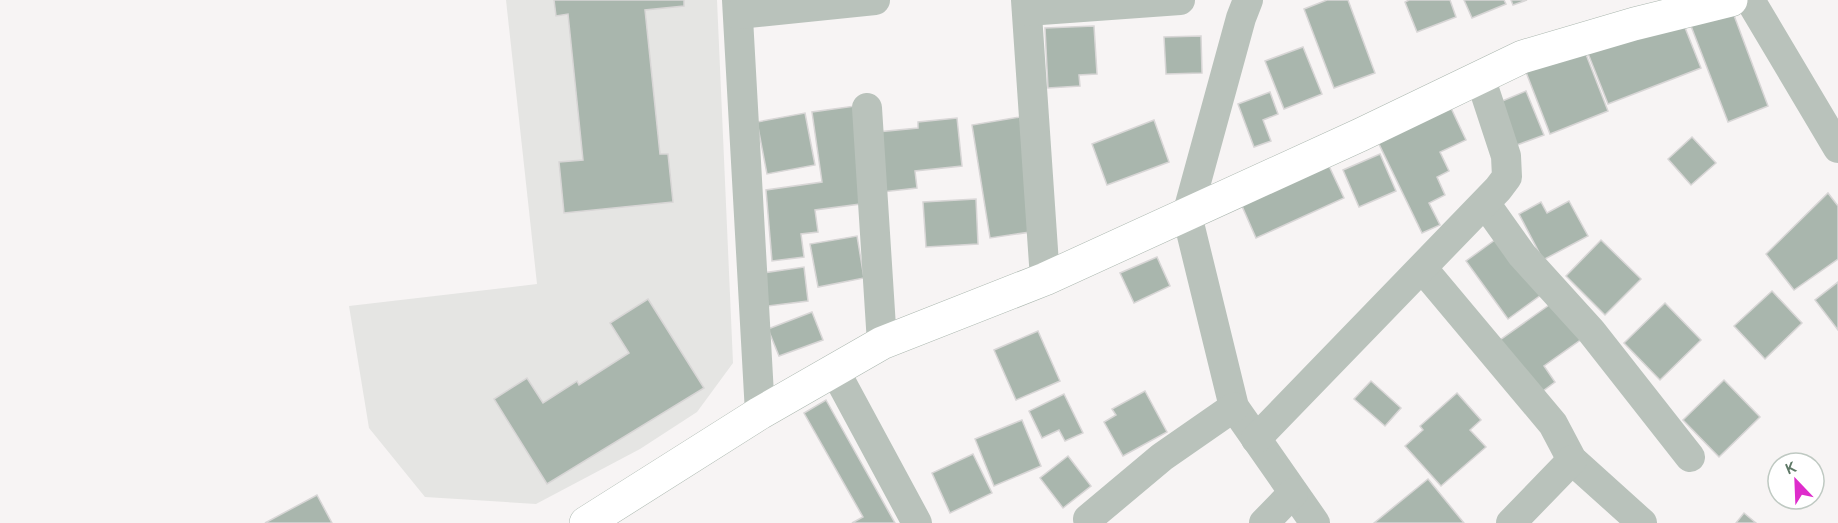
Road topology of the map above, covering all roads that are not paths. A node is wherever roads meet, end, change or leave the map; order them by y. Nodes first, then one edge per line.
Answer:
1 (875, 0) edge
2 (1180, 0) edge
3 (1248, 0) edge
4 (1731, 0) edge
5 (1750, 0) edge
6 (1027, 6) edge
7 (737, 7) edge
8 (1480, 77) junction
9 (867, 108) dead end
10 (1838, 148) edge
11 (1485, 203) junction
12 (1187, 214) junction
13 (1423, 269) junction
14 (1045, 279) junction
15 (882, 343) junction
16 (835, 371) junction
17 (1234, 408) junction
18 (760, 413) junction
19 (1256, 439) junction
20 (1690, 457) dead end
21 (1572, 460) junction
22 (1293, 493) junction
23 (1088, 519) dead end
24 (586, 523) edge
25 (917, 523) edge
26 (1264, 523) edge
27 (1316, 523) edge
28 (1511, 523) edge
29 (1642, 523) edge

1 - 7 street
2 - 6 street
3 - 12 street
4 - 8 main road
5 - 10 street
6 - 14 street
7 - 18 street
8 - 11 street
8 - 12 main road
9 - 15 street
11 - 13 street
11 - 20 street
12 - 14 main road
12 - 17 street
13 - 19 street
13 - 21 street
14 - 15 main road
15 - 16 main road
16 - 18 main road
16 - 25 street
17 - 19 street
17 - 23 street
18 - 24 main road
19 - 22 street
21 - 28 street
21 - 29 street
22 - 26 street
22 - 27 street

